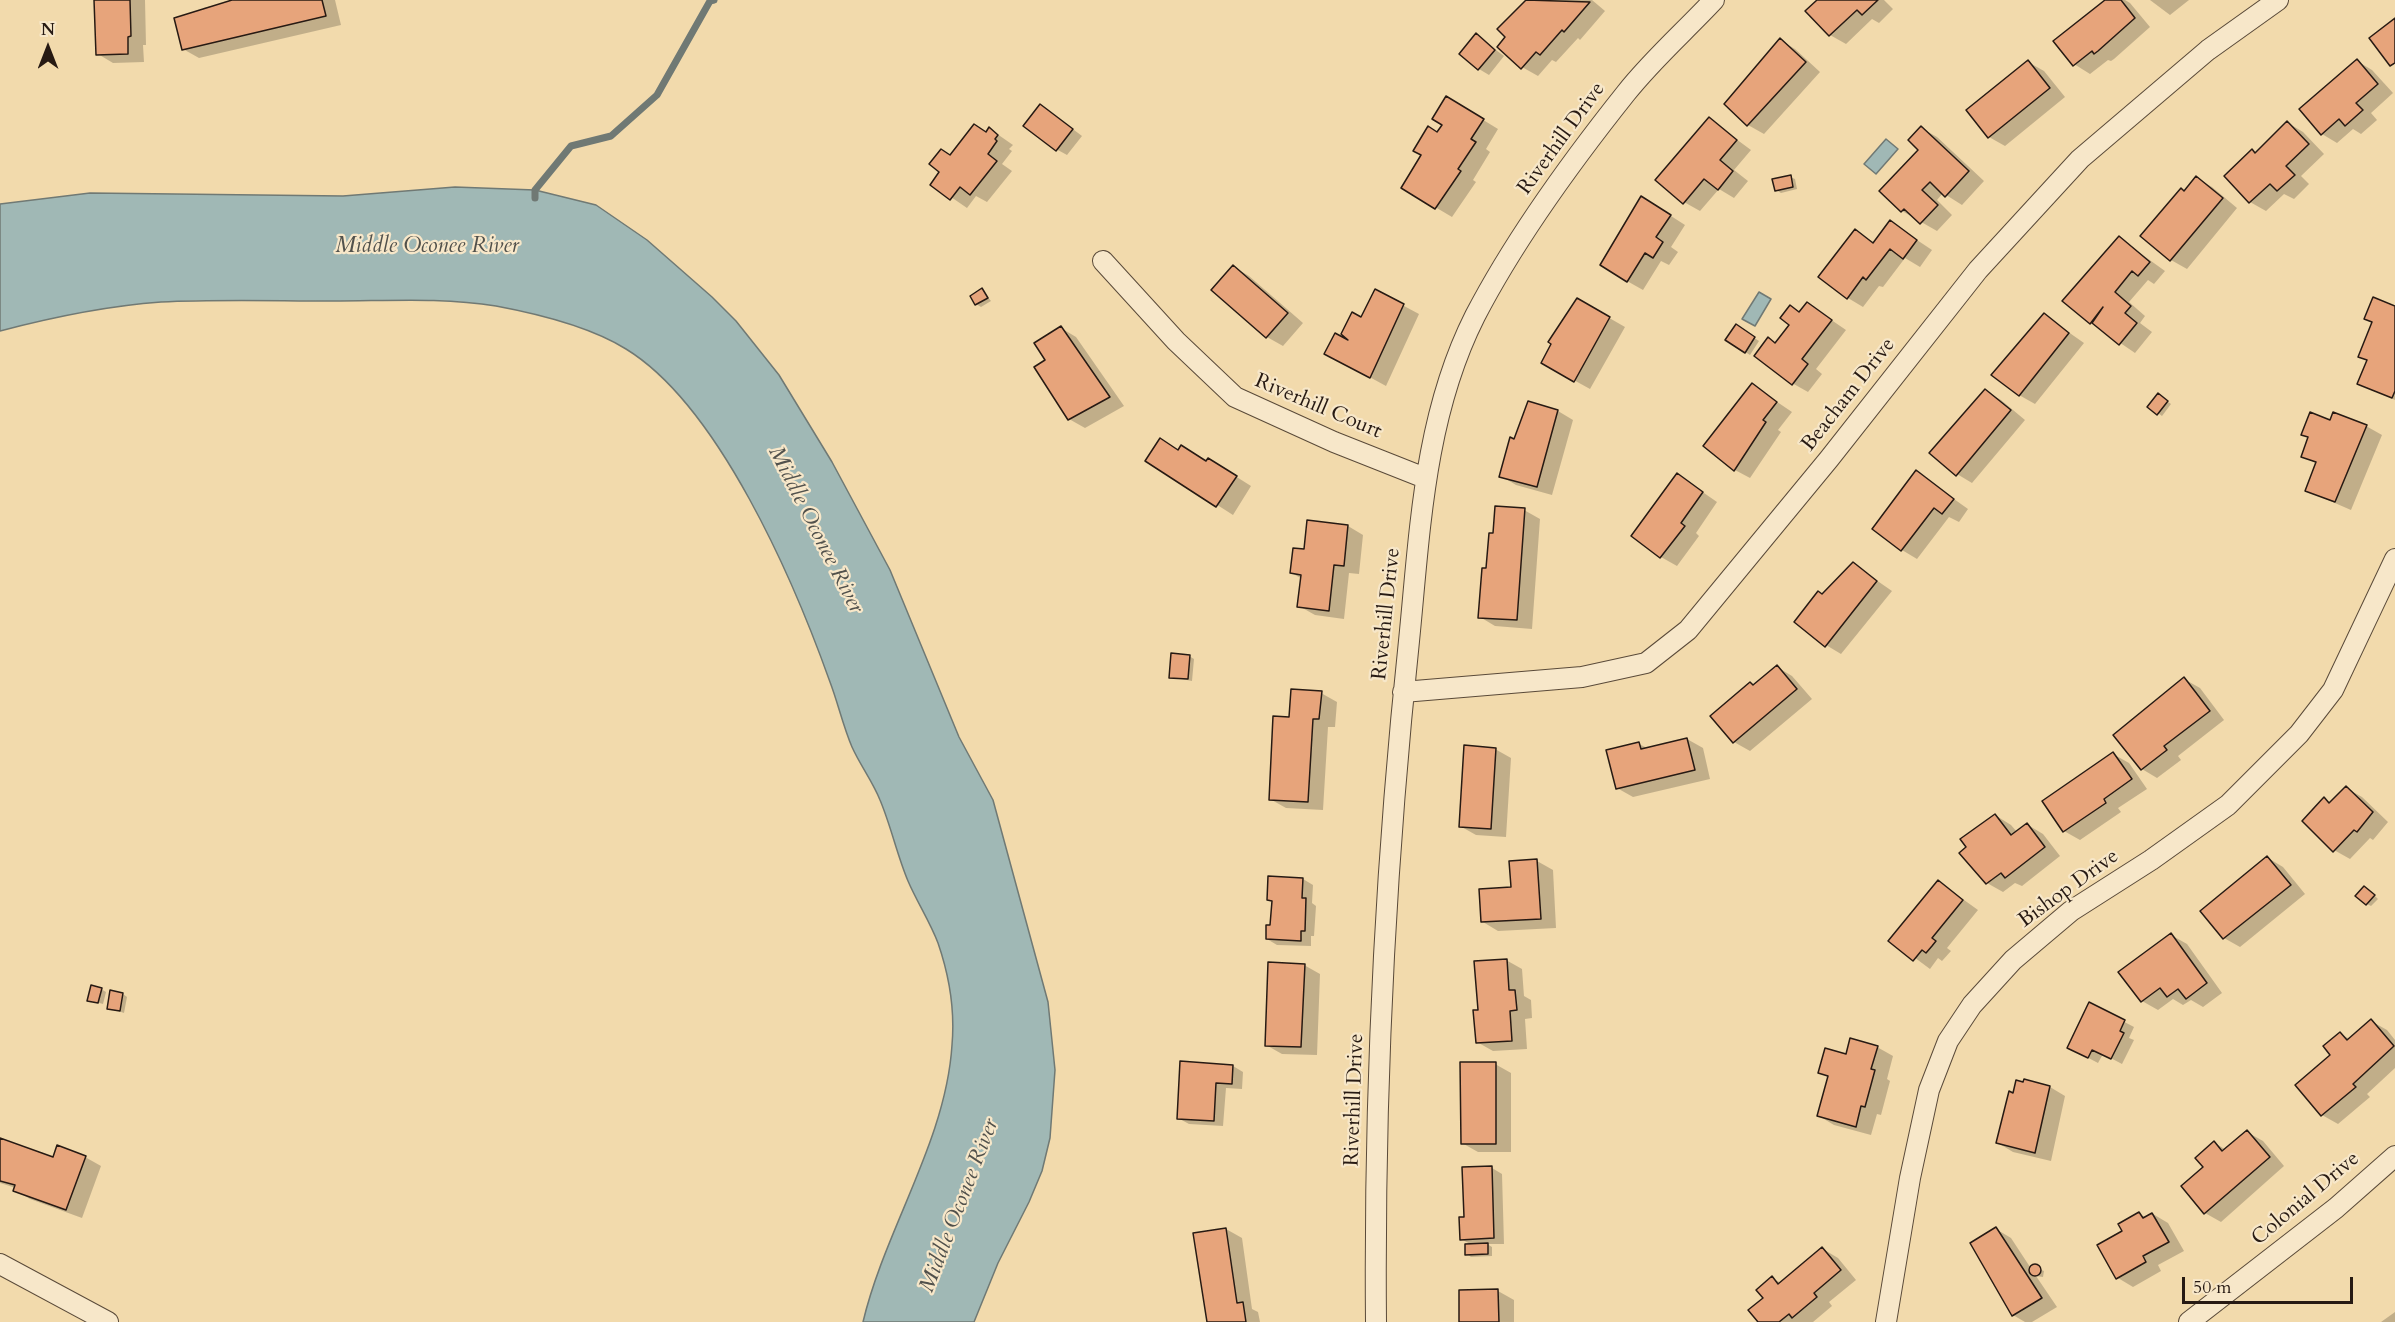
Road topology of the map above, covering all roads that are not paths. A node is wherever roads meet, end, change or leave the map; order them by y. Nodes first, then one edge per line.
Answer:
1 (1714, 0) edge
2 (2278, 0) edge
3 (1103, 261) dead end
4 (1425, 478) junction
5 (2395, 559) edge
6 (2388, 596) edge
7 (1403, 692) junction
8 (2395, 1156) edge
9 (0, 1264) edge
10 (108, 1322) edge
11 (1376, 1322) edge
12 (1886, 1322) edge
13 (2189, 1322) edge

1 - 4 street, Riverhill Drive
2 - 7 street, Beacham Drive
3 - 4 street, Riverhill Court
4 - 7 street, Riverhill Drive
5 - 6 street, Bishop Drive
6 - 12 street, Bishop Drive
7 - 11 street, Riverhill Drive
8 - 13 street, Colonial Drive
9 - 10 street

